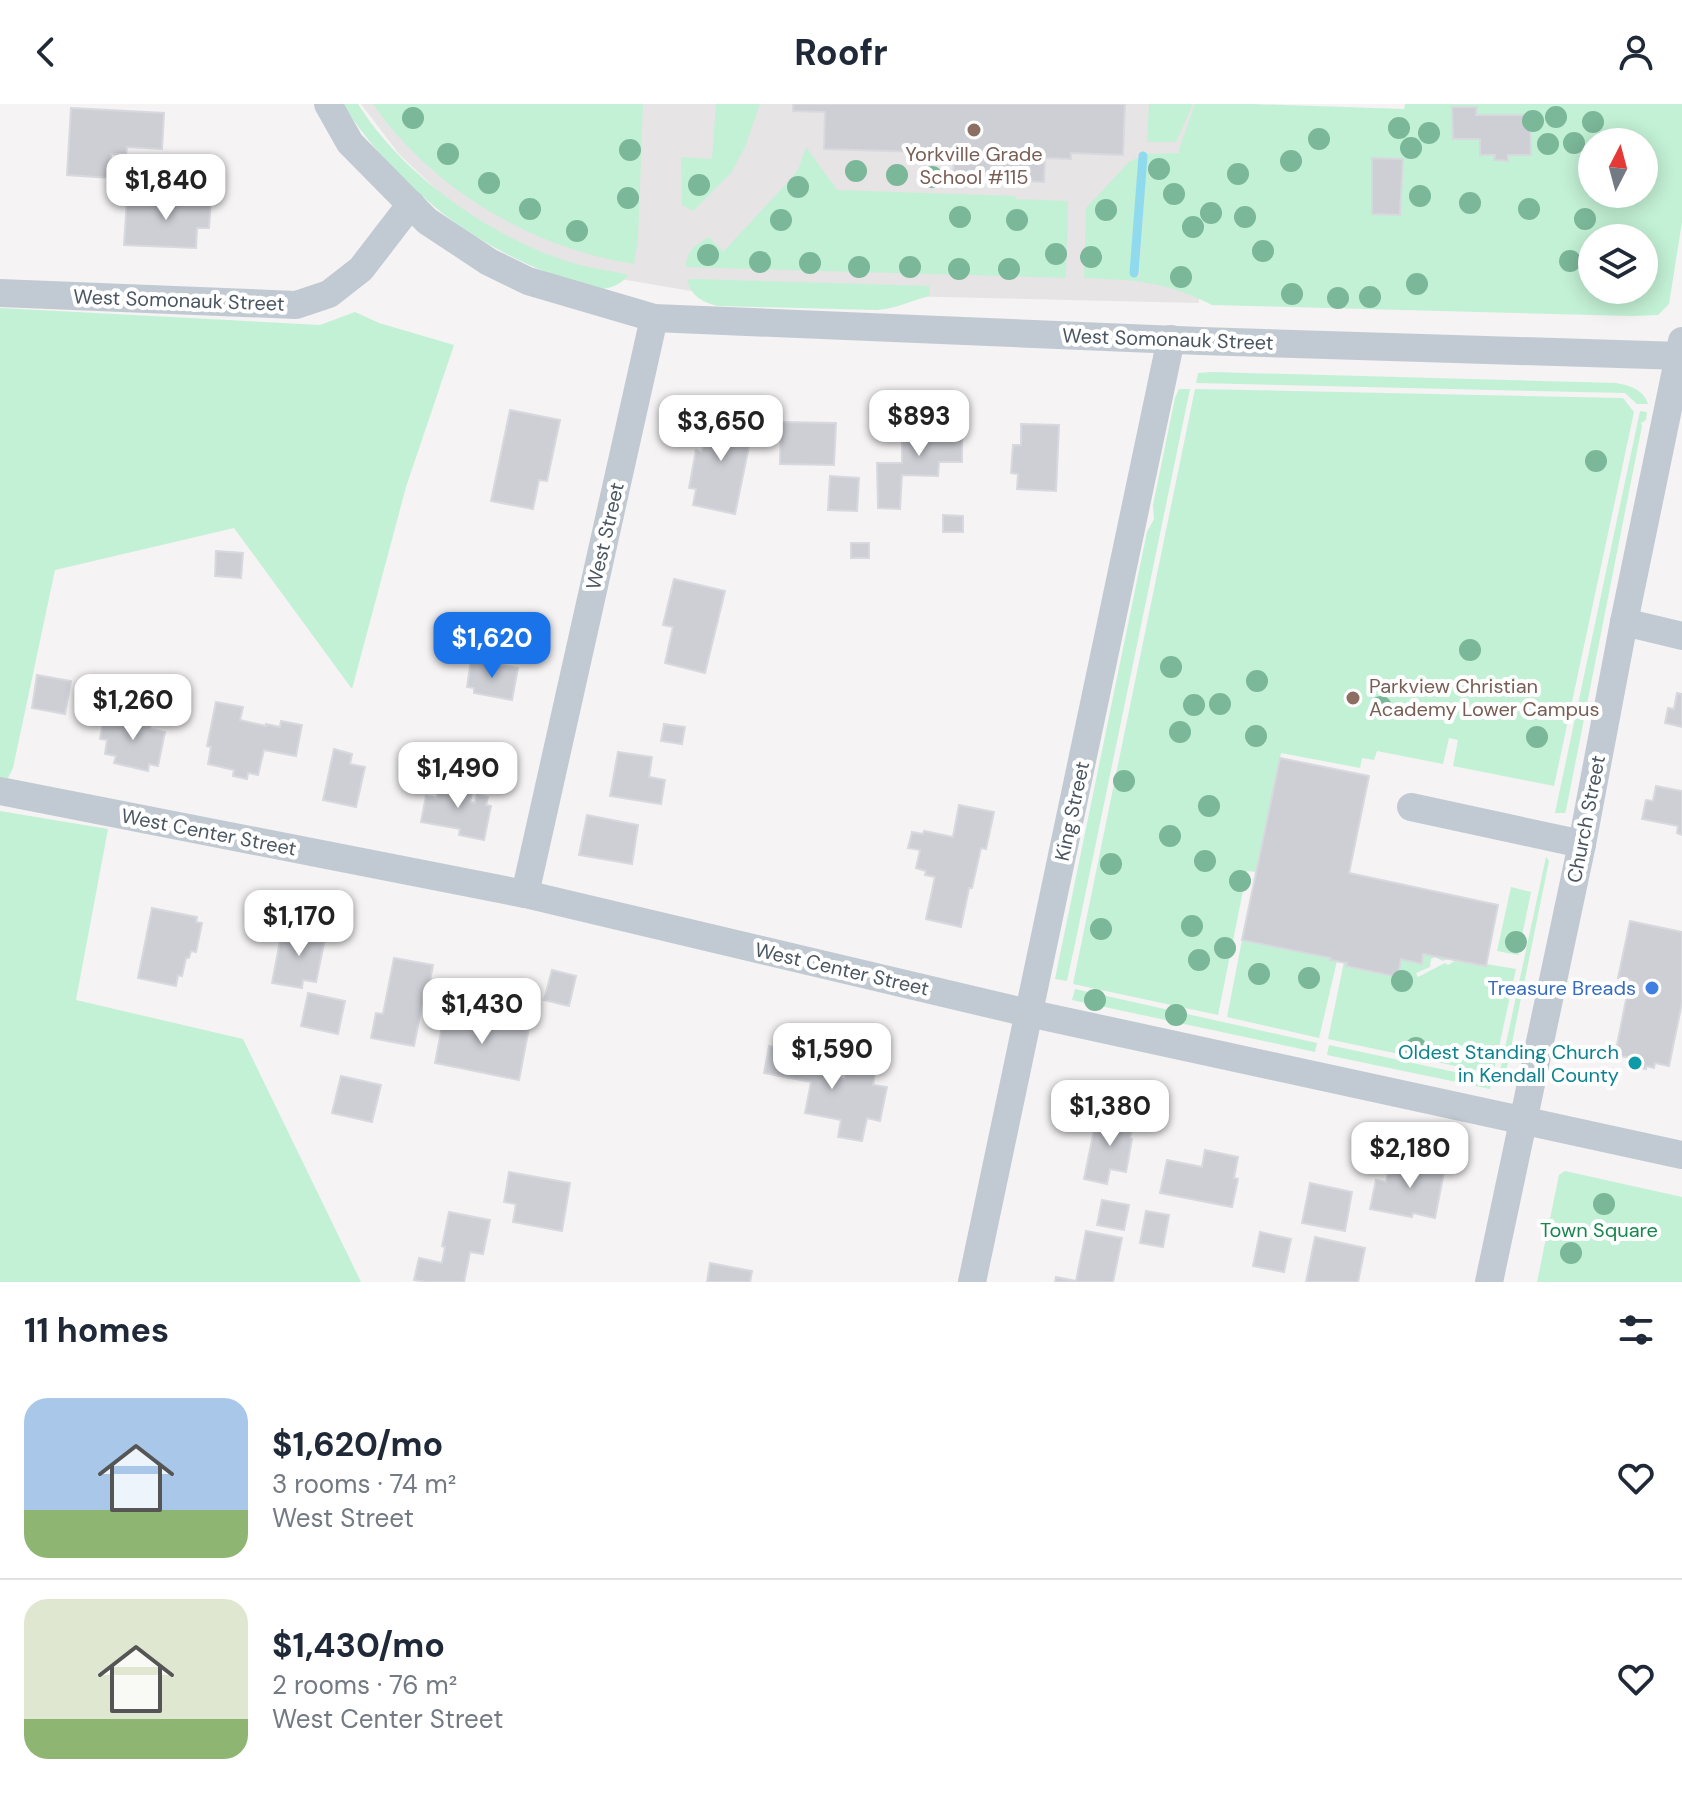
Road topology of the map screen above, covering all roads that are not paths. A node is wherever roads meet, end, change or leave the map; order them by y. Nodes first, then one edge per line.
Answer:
1 (328, 104) edge
2 (411, 204) junction
3 (0, 293) edge
4 (654, 318) junction
5 (1171, 339) junction
6 (1681, 351) edge
7 (1624, 622) junction
8 (1682, 636) edge
9 (0, 791) edge
10 (1411, 807) dead end
11 (1582, 844) junction
12 (525, 894) junction
13 (1028, 1013) junction
14 (1523, 1122) junction
15 (1682, 1155) edge
16 (972, 1282) edge
17 (1489, 1282) edge

1 - 2 street, West Somonauk Street
2 - 3 street, West Somonauk Street
2 - 4 street, West Somonauk Street
4 - 5 street, West Somonauk Street
4 - 12 street, West Street
5 - 6 street, West Somonauk Street
5 - 13 street, King Street
6 - 7 street, Church Street
7 - 8 street
7 - 11 street, Church Street
9 - 12 street, West Center Street
10 - 11 street
11 - 14 street, Church Street
12 - 13 street, West Center Street
13 - 14 street, West Center Street
13 - 16 street, King Street
14 - 15 street, West Center Street
14 - 17 street, Church Street

